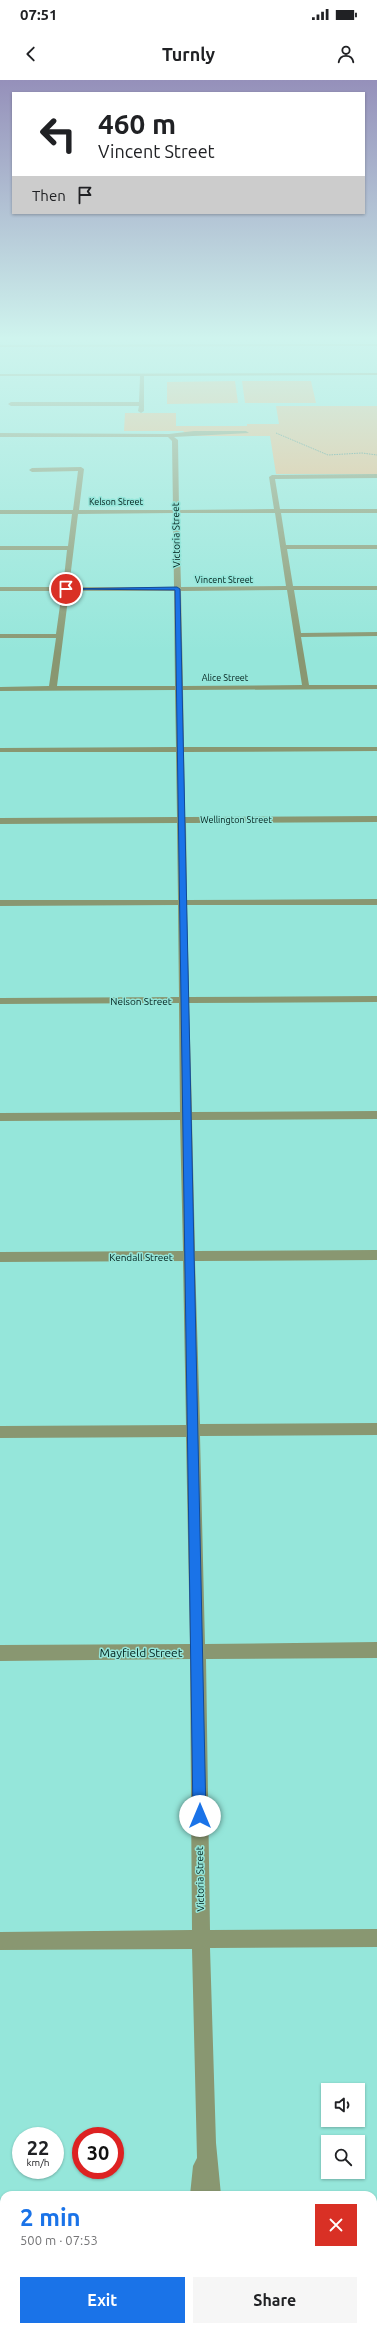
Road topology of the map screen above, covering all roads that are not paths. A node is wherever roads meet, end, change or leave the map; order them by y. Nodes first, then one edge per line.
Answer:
1 (175, 444) edge
2 (32, 470) dead end
3 (377, 476) edge
4 (75, 511) junction
5 (176, 511) junction
6 (277, 511) junction
7 (377, 511) edge
8 (0, 512) edge
9 (377, 547) edge
10 (0, 548) edge
11 (71, 548) junction
12 (283, 548) junction
13 (290, 588) junction
14 (377, 588) edge
15 (0, 589) edge
16 (66, 589) junction
17 (177, 589) junction
18 (377, 634) edge
19 (296, 635) junction
20 (0, 636) edge
21 (60, 636) junction
22 (0, 688) edge
23 (53, 688) junction
24 (180, 688) junction
25 (306, 688) junction
26 (377, 688) edge
27 (377, 749) edge
28 (0, 750) edge
29 (180, 750) junction
30 (377, 819) edge
31 (182, 820) junction
32 (0, 821) edge
33 (377, 902) edge
34 (0, 903) edge
35 (183, 903) junction
36 (377, 999) edge
37 (185, 1000) junction
38 (0, 1001) edge
39 (377, 1115) edge
40 (186, 1116) junction
41 (0, 1117) edge
42 (377, 1255) edge
43 (0, 1257) edge
44 (189, 1257) junction
45 (377, 1428) edge
46 (193, 1430) junction
47 (0, 1432) edge
48 (377, 1650) edge
49 (198, 1652) junction
50 (0, 1654) edge
51 (201, 1938) junction
52 (377, 1938) edge
53 (0, 1941) edge
54 (206, 2143) junction
55 (200, 2191) edge
56 (211, 2191) edge

1 - 5 street, Victoria Street
2 - 4 street
3 - 6 street
4 - 5 street, Kelson Street
4 - 8 street, Kelson Street
4 - 11 street
5 - 6 street, Kelson Street
5 - 17 street, Victoria Street
6 - 7 street, Kelson Street
6 - 12 street
9 - 12 street
10 - 11 street
11 - 16 street
12 - 13 street
13 - 14 street, Vincent Street
13 - 17 street, Vincent Street
13 - 19 street
15 - 16 street, Vincent Street
16 - 17 street, Vincent Street
16 - 21 street
17 - 24 street, Victoria Street
18 - 19 street
19 - 25 street
20 - 21 street
21 - 23 street
22 - 23 street, Alice Street
23 - 24 street, Alice Street
24 - 25 street, Alice Street
24 - 29 street, Victoria Street
25 - 26 street, Alice Street
27 - 29 street
28 - 29 street
29 - 31 street, Victoria Street
30 - 31 street, Wellington Street
31 - 32 street, Wellington Street
31 - 35 street, Victoria Street
33 - 35 street
34 - 35 street
35 - 37 street, Victoria Street
36 - 37 street, Nelson Street
37 - 38 street, Nelson Street
37 - 40 street, Victoria Street
39 - 40 street
40 - 41 street
40 - 44 street, Victoria Street
42 - 44 street, Kendall Street
43 - 44 street, Kendall Street
44 - 46 street, Victoria Street
45 - 46 street
46 - 47 street
46 - 49 street, Victoria Street
48 - 49 street, Mayfield Street
49 - 50 street, Mayfield Street
49 - 51 street, Victoria Street
51 - 52 street
51 - 53 street
51 - 54 street, Victoria Street
54 - 55 street, Victoria Street
54 - 56 street, Victoria Street

